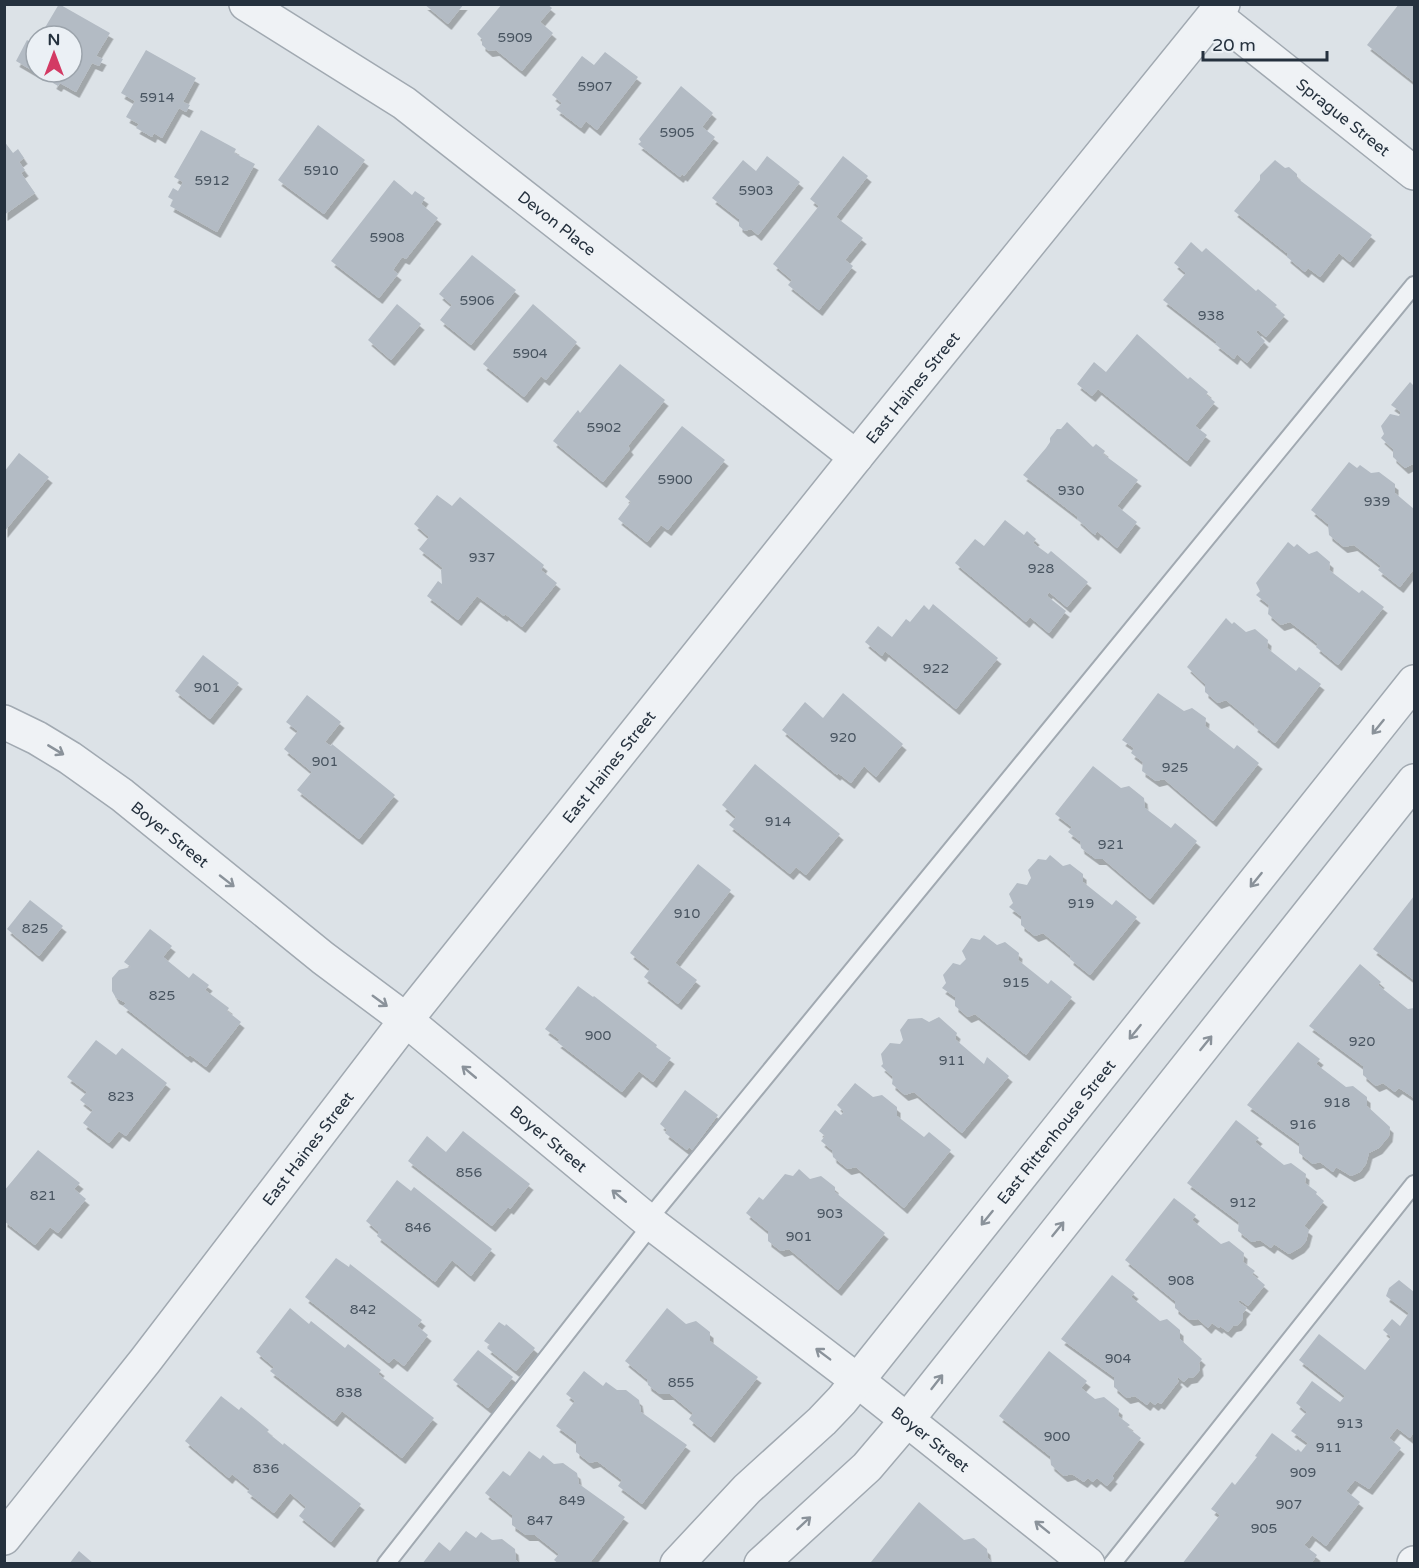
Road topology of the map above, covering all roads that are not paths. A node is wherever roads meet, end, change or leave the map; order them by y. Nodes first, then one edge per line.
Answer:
1 (246, 4) edge
2 (1219, 10) edge
3 (1414, 173) edge
4 (1414, 285) edge
5 (856, 457) junction
6 (1414, 682) edge
7 (4, 722) edge
8 (1414, 781) edge
9 (406, 1020) junction
10 (1414, 1184) edge
11 (650, 1222) junction
12 (858, 1381) junction
13 (908, 1420) junction
14 (4, 1538) edge
15 (386, 1563) edge
16 (677, 1563) edge
17 (761, 1563) edge
18 (1088, 1563) edge
19 (1112, 1563) edge

1 - 5 street, Devon Place
2 - 3 street, Sprague Street
2 - 5 street, East Haines Street
4 - 11 lane
5 - 9 street, East Haines Street
6 -> 12 street, East Rittenhouse Street
7 -> 9 street, Boyer Street
13 -> 8 street
11 -> 9 street, Boyer Street
9 - 14 street, East Haines Street
10 - 19 lane
12 -> 11 street, Boyer Street
11 - 15 lane
12 - 13 street, Boyer Street
12 - 16 street, East Rittenhouse Street
17 -> 13 street
18 -> 13 street, Boyer Street

